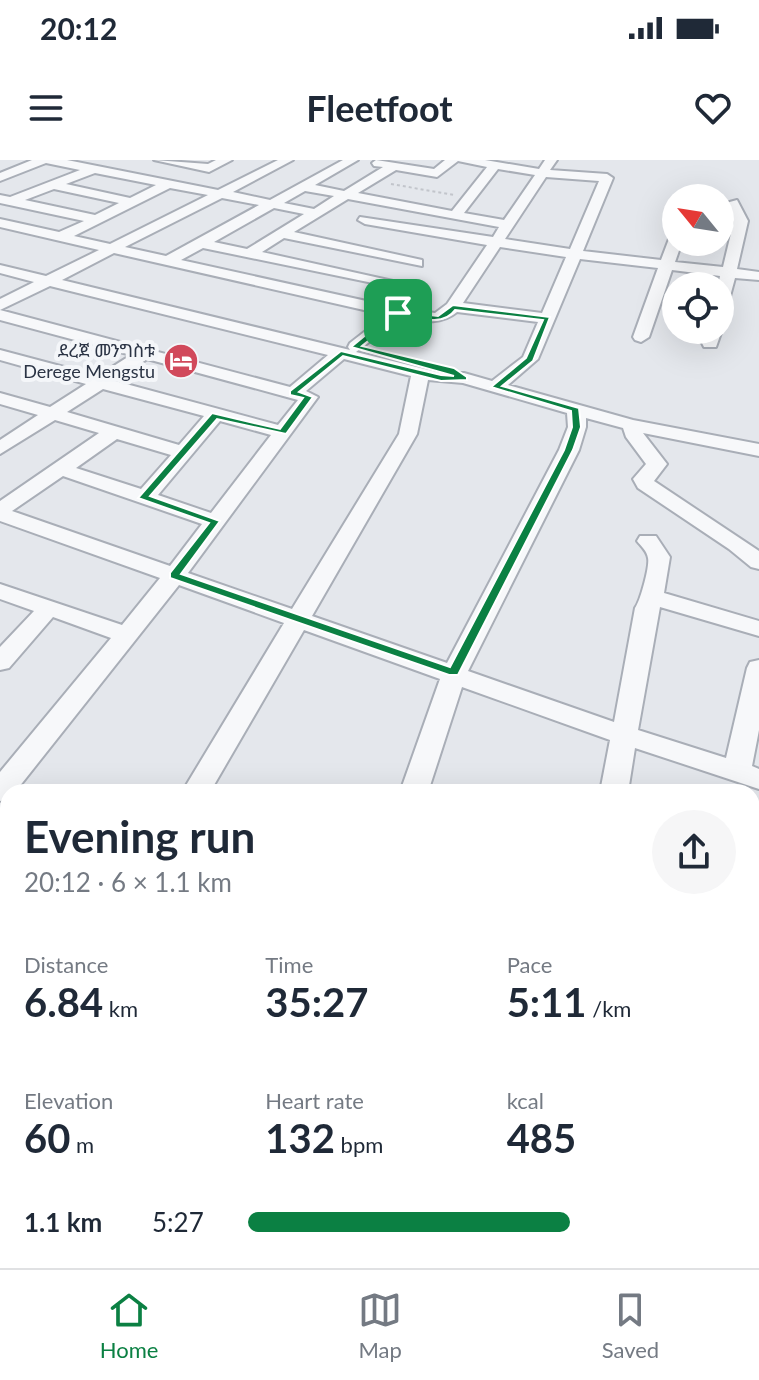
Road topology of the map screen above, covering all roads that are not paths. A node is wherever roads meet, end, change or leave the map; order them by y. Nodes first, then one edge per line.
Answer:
1 (42, 160) edge
2 (49, 160) edge
3 (163, 160) edge
4 (226, 160) edge
5 (287, 160) edge
6 (352, 160) edge
7 (359, 160) edge
8 (452, 160) edge
9 (463, 160) edge
10 (495, 165) junction
11 (394, 166) junction
12 (547, 166) edge
13 (93, 169) junction
14 (0, 177) edge
15 (168, 184) junction
16 (54, 185) junction
17 (304, 187) junction
18 (220, 194) junction
19 (349, 195) junction
20 (6, 200) edge
21 (131, 202) junction
22 (392, 203) junction
23 (273, 204) junction
24 (734, 207) edge
25 (317, 213) junction
26 (455, 215) junction
27 (95, 219) junction
28 (365, 220) junction
29 (0, 223) edge
30 (508, 225) junction
31 (282, 234) junction
32 (61, 237) junction
33 (201, 243) junction
34 (494, 243) junction
35 (328, 244) junction
36 (426, 248) junction
37 (114, 250) junction
38 (250, 253) junction
39 (734, 254) edge
40 (576, 255) junction
41 (669, 256) edge
42 (0, 262) edge
43 (166, 262) junction
44 (665, 264) junction
45 (0, 269) edge
46 (723, 272) edge
47 (734, 273) edge
48 (759, 276) edge
49 (54, 279) junction
50 (397, 286) junction
51 (0, 305) edge
52 (453, 307) junction
53 (377, 309) junction
54 (398, 313) junction
55 (0, 315) edge
56 (548, 318) junction
57 (641, 337) dead end
58 (348, 350) junction
59 (144, 354) junction
60 (0, 355) edge
61 (420, 373) junction
62 (464, 378) junction
63 (100, 383) junction
64 (495, 387) junction
65 (293, 393) junction
66 (0, 398) edge
67 (576, 410) junction
68 (53, 414) junction
69 (215, 415) junction
70 (631, 425) junction
71 (114, 432) junction
72 (282, 432) junction
73 (728, 442) junction
74 (0, 448) edge
75 (759, 450) edge
76 (182, 452) junction
77 (759, 457) edge
78 (61, 469) junction
79 (144, 498) junction
80 (0, 512) edge
81 (215, 521) junction
82 (648, 541) dead end
83 (759, 562) edge
84 (174, 576) junction
85 (0, 591) edge
86 (653, 600) junction
87 (49, 608) junction
88 (301, 618) junction
89 (756, 621) edge
90 (127, 635) junction
91 (0, 662) edge
92 (759, 668) edge
93 (454, 673) junction
94 (756, 701) edge
95 (624, 735) junction
96 (748, 776) edge
97 (4, 778) edge
98 (201, 784) edge
99 (417, 784) edge
100 (615, 784) edge

1 - 14 street
2 - 13 street
3 - 4 street
5 - 18 street
6 - 17 street
7 - 11 street
8 - 11 street
9 - 10 street
10 - 12 street
10 - 26 street
11 - 19 street
12 - 30 street
12 - 40 street
13 - 15 street
13 - 16 street
15 - 18 street
15 - 21 street
16 - 20 street
16 - 21 street
17 - 19 street
17 - 23 street
18 - 23 street
18 - 37 street
19 - 22 street
19 - 25 street
20 - 27 street
21 - 27 street
22 - 26 street
22 - 28 street
23 - 25 street
23 - 33 street
24 - 39 street
25 - 31 street
26 - 30 street
27 - 32 street
28 - 35 street
28 - 36 street
29 - 32 street
30 - 34 street
31 - 35 street
31 - 38 street
32 - 37 street
33 - 38 street
33 - 43 street
34 - 36 street
34 - 40 street
34 - 52 street
35 - 36 street
36 - 50 street
37 - 43 street
37 - 49 street
38 - 50 street
40 - 44 street
40 - 56 street
41 - 44 street
42 - 49 street
43 - 53 street
44 - 46 street
44 - 57 street
45 - 49 street
47 - 48 street
49 - 51 street
49 - 58 street
50 - 53 street
52 - 54 street
52 - 56 street
53 - 54 street
54 - 58 street
55 - 59 street
56 - 64 street
58 - 61 street
58 - 62 street
58 - 65 street
59 - 63 street
59 - 65 street
60 - 63 street
61 - 62 street
61 - 88 street
62 - 64 street
63 - 68 street
63 - 69 street
64 - 67 street
65 - 72 street
66 - 68 street
67 - 70 street
67 - 93 street
68 - 71 street
68 - 74 street
69 - 72 street
69 - 76 street
70 - 73 street
70 - 83 street
71 - 76 street
71 - 78 street
72 - 81 street
73 - 75 street
73 - 77 street
76 - 79 street
78 - 79 street
78 - 80 street
79 - 81 street
80 - 84 street
81 - 84 street
82 - 86 street
84 - 88 street
84 - 90 street
85 - 87 street
86 - 89 street
86 - 95 street
87 - 90 street
87 - 91 street
88 - 93 street
88 - 98 street
90 - 97 street
92 - 94 street
93 - 95 street
93 - 99 street
94 - 96 street
95 - 96 street
95 - 100 street

